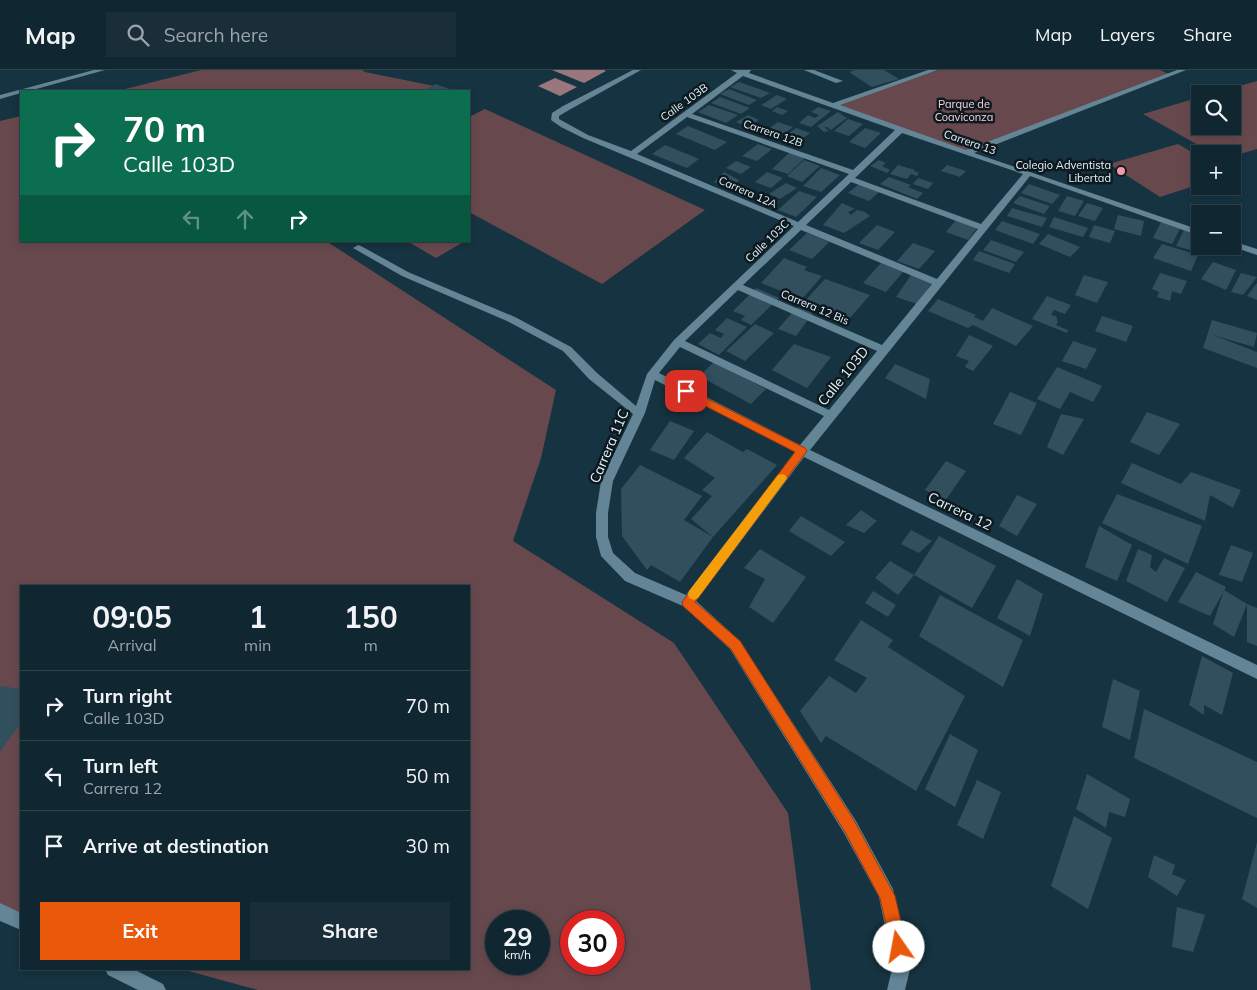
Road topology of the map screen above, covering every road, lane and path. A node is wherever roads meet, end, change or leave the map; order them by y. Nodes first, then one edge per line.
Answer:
1 (102, 70) edge
2 (638, 70) edge
3 (734, 70) edge
4 (751, 70) edge
5 (807, 70) edge
6 (935, 70) edge
7 (1183, 70) edge
8 (742, 73) junction
9 (838, 81) dead end
10 (26, 90) edge
11 (20, 92) edge
12 (0, 97) edge
13 (834, 105) junction
14 (686, 114) junction
15 (901, 128) junction
16 (966, 153) junction
17 (632, 154) junction
18 (1028, 173) junction
19 (851, 175) junction
20 (798, 227) junction
21 (983, 228) junction
22 (1191, 230) edge
23 (1241, 247) edge
24 (358, 248) dead end
25 (1257, 252) edge
26 (938, 283) junction
27 (736, 286) junction
28 (678, 342) junction
29 (884, 350) junction
30 (652, 374) junction
31 (639, 413) junction
32 (831, 415) junction
33 (802, 451) junction
34 (688, 602) junction
35 (1257, 672) edge
36 (0, 912) edge
37 (20, 922) edge
38 (116, 970) edge
39 (157, 990) edge
40 (896, 990) edge

1 - 10 street
2 - 17 street, Carrera 12A
3 - 8 street, Carrera 13
4 - 8 street, Calle 103B
5 - 9 street
6 - 13 street
7 - 16 street
8 - 13 street, Carrera 13
8 - 14 street, Calle 103B
11 - 12 street
13 - 15 street, Carrera 13
14 - 17 street, Calle 103B
14 - 19 street, Carrera 12B
15 - 16 street, Carrera 13
15 - 19 street, Calle 103C
16 - 18 street, Carrera 13
17 - 20 street, Carrera 12A
18 - 21 street, Calle 103D
18 - 22 street, Carrera 13
19 - 20 street, Calle 103C
19 - 21 street, Carrera 12B
20 - 26 street, Carrera 12A
20 - 27 street, Calle 103C
21 - 26 street, Calle 103D
23 - 25 street
24 - 31 street
26 - 29 street, Calle 103D
27 - 28 street, Calle 103C
27 - 29 street, Carrera 12 Bis
28 - 30 street, Calle 103C
28 - 32 street
29 - 32 street, Calle 103D
30 - 31 street, Carrera 11C
30 - 33 street, Carrera 12
31 - 34 street, Carrera 11C
32 - 33 street, Calle 103D
33 - 34 street, Calle 103D
33 - 35 street, Carrera 12
34 - 40 street, Carrera 11C
36 - 37 street
38 - 39 street

